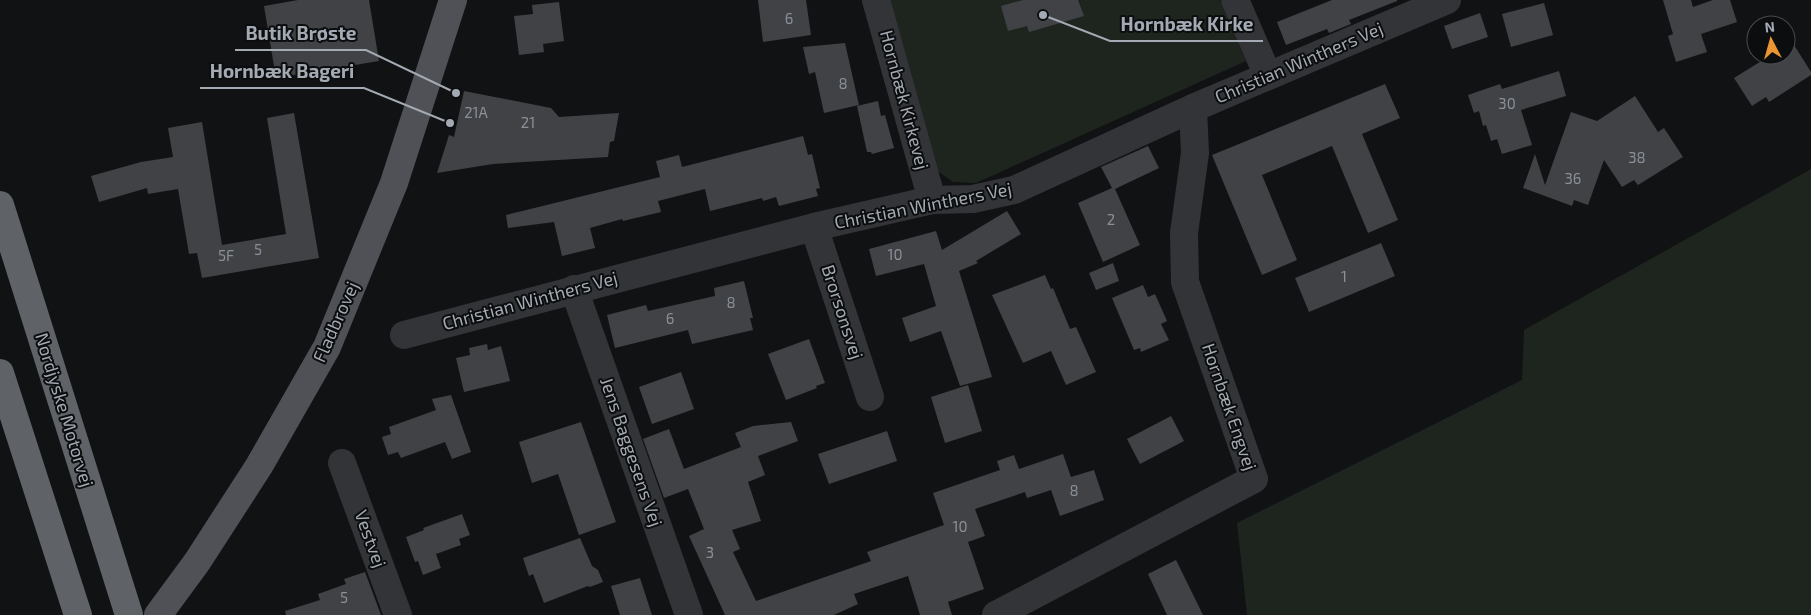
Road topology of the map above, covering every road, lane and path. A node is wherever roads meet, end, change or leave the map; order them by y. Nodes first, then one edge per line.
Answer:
1 (453, 0) edge
2 (876, 0) edge
3 (1235, 0) edge
4 (1447, 0) edge
5 (1268, 76) junction
6 (1193, 108) junction
7 (932, 200) junction
8 (0, 205) edge
9 (814, 227) junction
10 (574, 289) junction
11 (404, 335) dead end
12 (0, 373) edge
13 (870, 398) dead end
14 (342, 463) dead end
15 (78, 615) edge
16 (128, 615) edge
17 (158, 615) edge
18 (398, 615) edge
19 (689, 615) edge
20 (996, 615) edge

1 - 17 main road, Fladbrovej
2 - 7 street, Hornbæk Kirkevej
3 - 5 street
4 - 5 street, Christian Winthers Vej
5 - 6 street, Christian Winthers Vej
6 - 7 street, Christian Winthers Vej
6 - 20 street, Hornbæk Engvej
7 - 9 street, Christian Winthers Vej
8 - 16 highway, Nordjyske Motorvej
9 - 10 street, Christian Winthers Vej
9 - 13 street, Brorsonsvej
10 - 11 street, Christian Winthers Vej
10 - 19 street, Jens Baggesens Vej
12 - 15 highway
14 - 18 street, Vestvej

